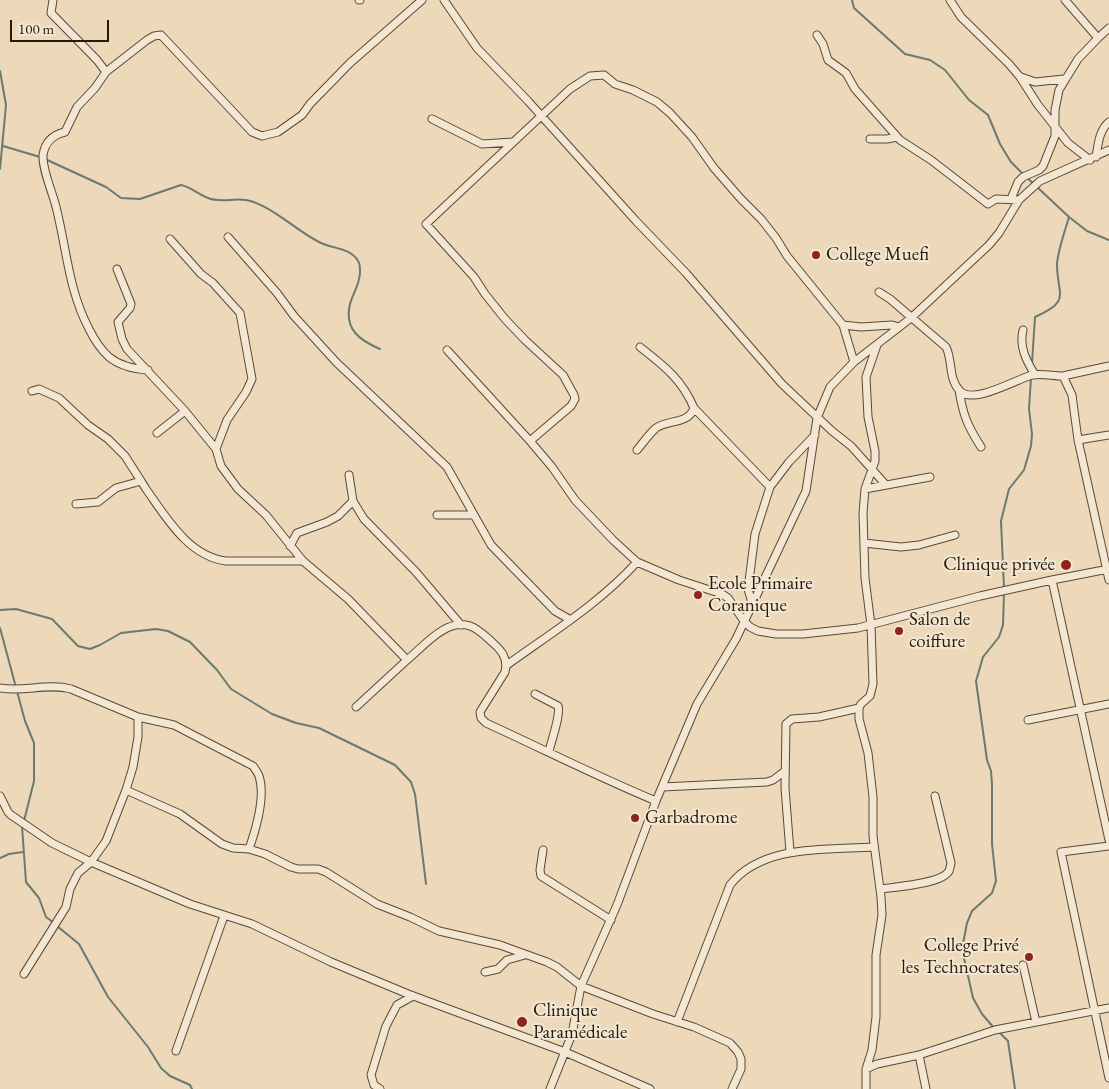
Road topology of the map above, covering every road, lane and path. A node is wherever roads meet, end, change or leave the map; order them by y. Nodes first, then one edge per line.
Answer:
1 (53, 0) edge
2 (422, 0) edge
3 (950, 0) edge
4 (1064, 0) edge
5 (446, 1) edge
6 (1109, 28) edge
7 (817, 35) dead end
8 (1098, 38) junction
9 (106, 72) junction
10 (1020, 77) junction
11 (1064, 79) junction
12 (541, 116) junction
13 (432, 119) dead end
14 (1109, 122) edge
15 (1056, 127) junction
16 (897, 137) junction
17 (870, 139) dead end
18 (512, 142) junction
19 (1109, 150) edge
20 (1093, 158) junction
21 (1011, 199) junction
22 (1019, 200) junction
23 (228, 237) dead end
24 (170, 239) dead end
25 (117, 269) dead end
26 (879, 292) dead end
27 (911, 318) junction
28 (843, 325) junction
29 (899, 327) junction
30 (1023, 330) dead end
31 (877, 345) junction
32 (640, 347) dead end
33 (447, 350) dead end
34 (854, 362) junction
35 (1109, 366) edge
36 (148, 370) junction
37 (1035, 375) junction
38 (1063, 376) junction
39 (959, 390) junction
40 (32, 391) dead end
41 (694, 408) junction
42 (185, 411) junction
43 (817, 418) junction
44 (157, 433) dead end
45 (815, 435) junction
46 (1109, 435) edge
47 (1078, 440) junction
48 (530, 441) junction
49 (981, 447) dead end
50 (216, 449) junction
51 (637, 450) dead end
52 (872, 470) junction
53 (349, 475) dead end
54 (930, 476) dead end
55 (142, 481) junction
56 (886, 485) junction
57 (770, 487) junction
58 (865, 489) junction
59 (353, 501) junction
60 (76, 504) dead end
61 (437, 515) dead end
62 (474, 515) junction
63 (955, 536) dead end
64 (864, 543) junction
65 (290, 546) junction
66 (303, 561) junction
67 (637, 562) junction
68 (1108, 570) edge
69 (1052, 580) junction
70 (1109, 580) edge
71 (752, 604) junction
72 (569, 620) junction
73 (744, 621) junction
74 (461, 624) junction
75 (871, 625) junction
76 (407, 660) junction
77 (507, 666) junction
78 (0, 688) edge
79 (535, 694) dead end
80 (1109, 704) edge
81 (356, 707) dead end
82 (859, 708) junction
83 (1080, 710) junction
84 (138, 717) junction
85 (1028, 720) dead end
86 (548, 752) junction
87 (785, 771) junction
88 (662, 787) junction
89 (126, 790) junction
90 (0, 796) edge
91 (935, 796) dead end
92 (656, 801) junction
93 (4, 812) edge
94 (1109, 840) edge
95 (1109, 846) edge
96 (874, 847) junction
97 (249, 849) junction
98 (543, 850) dead end
99 (790, 852) junction
100 (91, 862) junction
101 (880, 889) junction
102 (224, 916) junction
103 (611, 920) junction
104 (525, 955) junction
105 (1023, 965) dead end
106 (485, 972) dead end
107 (24, 974) dead end
108 (581, 986) junction
109 (413, 996) junction
110 (1109, 1008) edge
111 (1094, 1011) junction
112 (677, 1022) junction
113 (1036, 1022) junction
114 (176, 1051) dead end
115 (565, 1052) junction
116 (919, 1055) junction
117 (866, 1069) junction
118 (1109, 1074) edge
119 (380, 1089) edge
120 (550, 1089) edge
121 (650, 1089) edge
122 (732, 1089) edge
123 (866, 1089) edge
124 (926, 1089) edge

1 - 9 street
2 - 9 street
3 - 10 street
4 - 8 street
5 - 12 street
6 - 8 street
7 - 16 street
8 - 11 street
9 - 36 street
10 - 11 street
10 - 15 street
11 - 15 street
12 - 18 street
12 - 28 street
12 - 43 street
13 - 18 street
14 - 20 street
15 - 20 street
15 - 21 street
16 - 17 street
16 - 21 street
18 - 48 street
19 - 20 street
20 - 22 street
21 - 22 street
22 - 27 street
23 - 62 street
24 - 50 street
25 - 36 street
26 - 27 street
27 - 29 street
27 - 39 street
28 - 29 street
28 - 34 street
29 - 31 street
30 - 37 street
31 - 34 street
31 - 52 street
32 - 41 street
33 - 48 street
34 - 43 street
35 - 38 street
36 - 42 street
37 - 38 street
37 - 39 street
38 - 47 street
39 - 49 street
40 - 55 street
41 - 51 street
41 - 57 street
42 - 44 street
42 - 50 street
43 - 45 street
43 - 52 street
45 - 57 street
45 - 71 street
46 - 47 street
47 - 68 street
48 - 67 street
50 - 65 street
52 - 56 street
52 - 58 street
53 - 59 street
54 - 56 street
55 - 60 street
55 - 66 street
56 - 58 street
57 - 71 street
58 - 64 street
59 - 65 street
59 - 74 street
61 - 62 street
62 - 72 street
63 - 64 street
64 - 75 street
65 - 66 street
66 - 76 street
67 - 72 street
67 - 73 street
68 - 69 street
68 - 70 street
69 - 75 street
69 - 83 street
71 - 73 street
72 - 77 street
73 - 75 street
73 - 88 street
74 - 76 street
74 - 77 street
75 - 82 street
76 - 81 street
77 - 86 street
78 - 84 street
79 - 86 street
80 - 83 street
82 - 87 street
82 - 96 street
83 - 85 street
83 - 94 street
84 - 89 street
84 - 97 street
86 - 92 street
87 - 88 street
87 - 99 street
88 - 92 street
89 - 97 street
89 - 100 street
90 - 93 street
91 - 101 street
92 - 103 street
93 - 100 street
95 - 111 street
96 - 99 street
96 - 101 street
97 - 104 street
98 - 103 street
99 - 112 street
100 - 102 street
100 - 107 street
101 - 117 street
102 - 109 street
102 - 114 street
103 - 108 street
104 - 106 street
104 - 108 street
105 - 113 street
108 - 112 street
108 - 115 street
109 - 115 street
109 - 119 street
110 - 111 street
111 - 113 street
111 - 118 street
112 - 122 street
113 - 116 street
115 - 120 street
115 - 121 street
116 - 117 street
116 - 124 street
117 - 123 street

